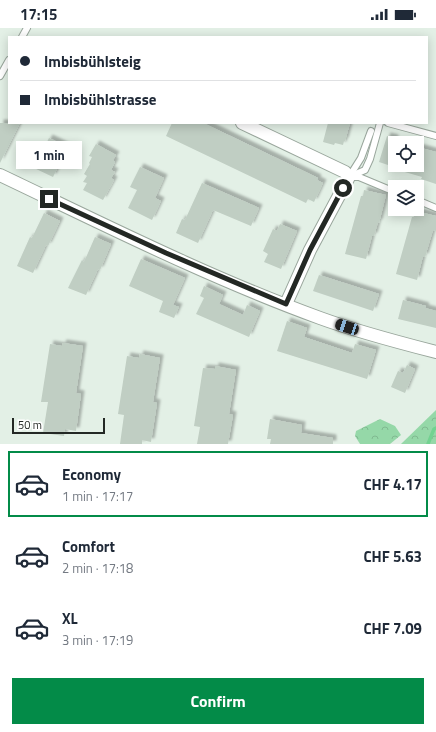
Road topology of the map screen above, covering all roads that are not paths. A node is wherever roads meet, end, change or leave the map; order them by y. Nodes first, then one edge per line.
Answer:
1 (8, 62) edge
2 (0, 76) edge
3 (244, 124) edge
4 (380, 124) edge
5 (392, 124) edge
6 (371, 131) dead end
7 (436, 136) edge
8 (0, 176) edge
9 (349, 177) junction
10 (388, 189) edge
11 (424, 203) edge
12 (436, 208) edge
13 (286, 304) junction
14 (436, 352) edge

1 - 2 lane
3 - 9 street
4 - 9 lane
5 - 7 lane
6 - 9 lane
8 - 13 street
9 - 10 lane
9 - 13 street
11 - 12 lane
13 - 14 street

